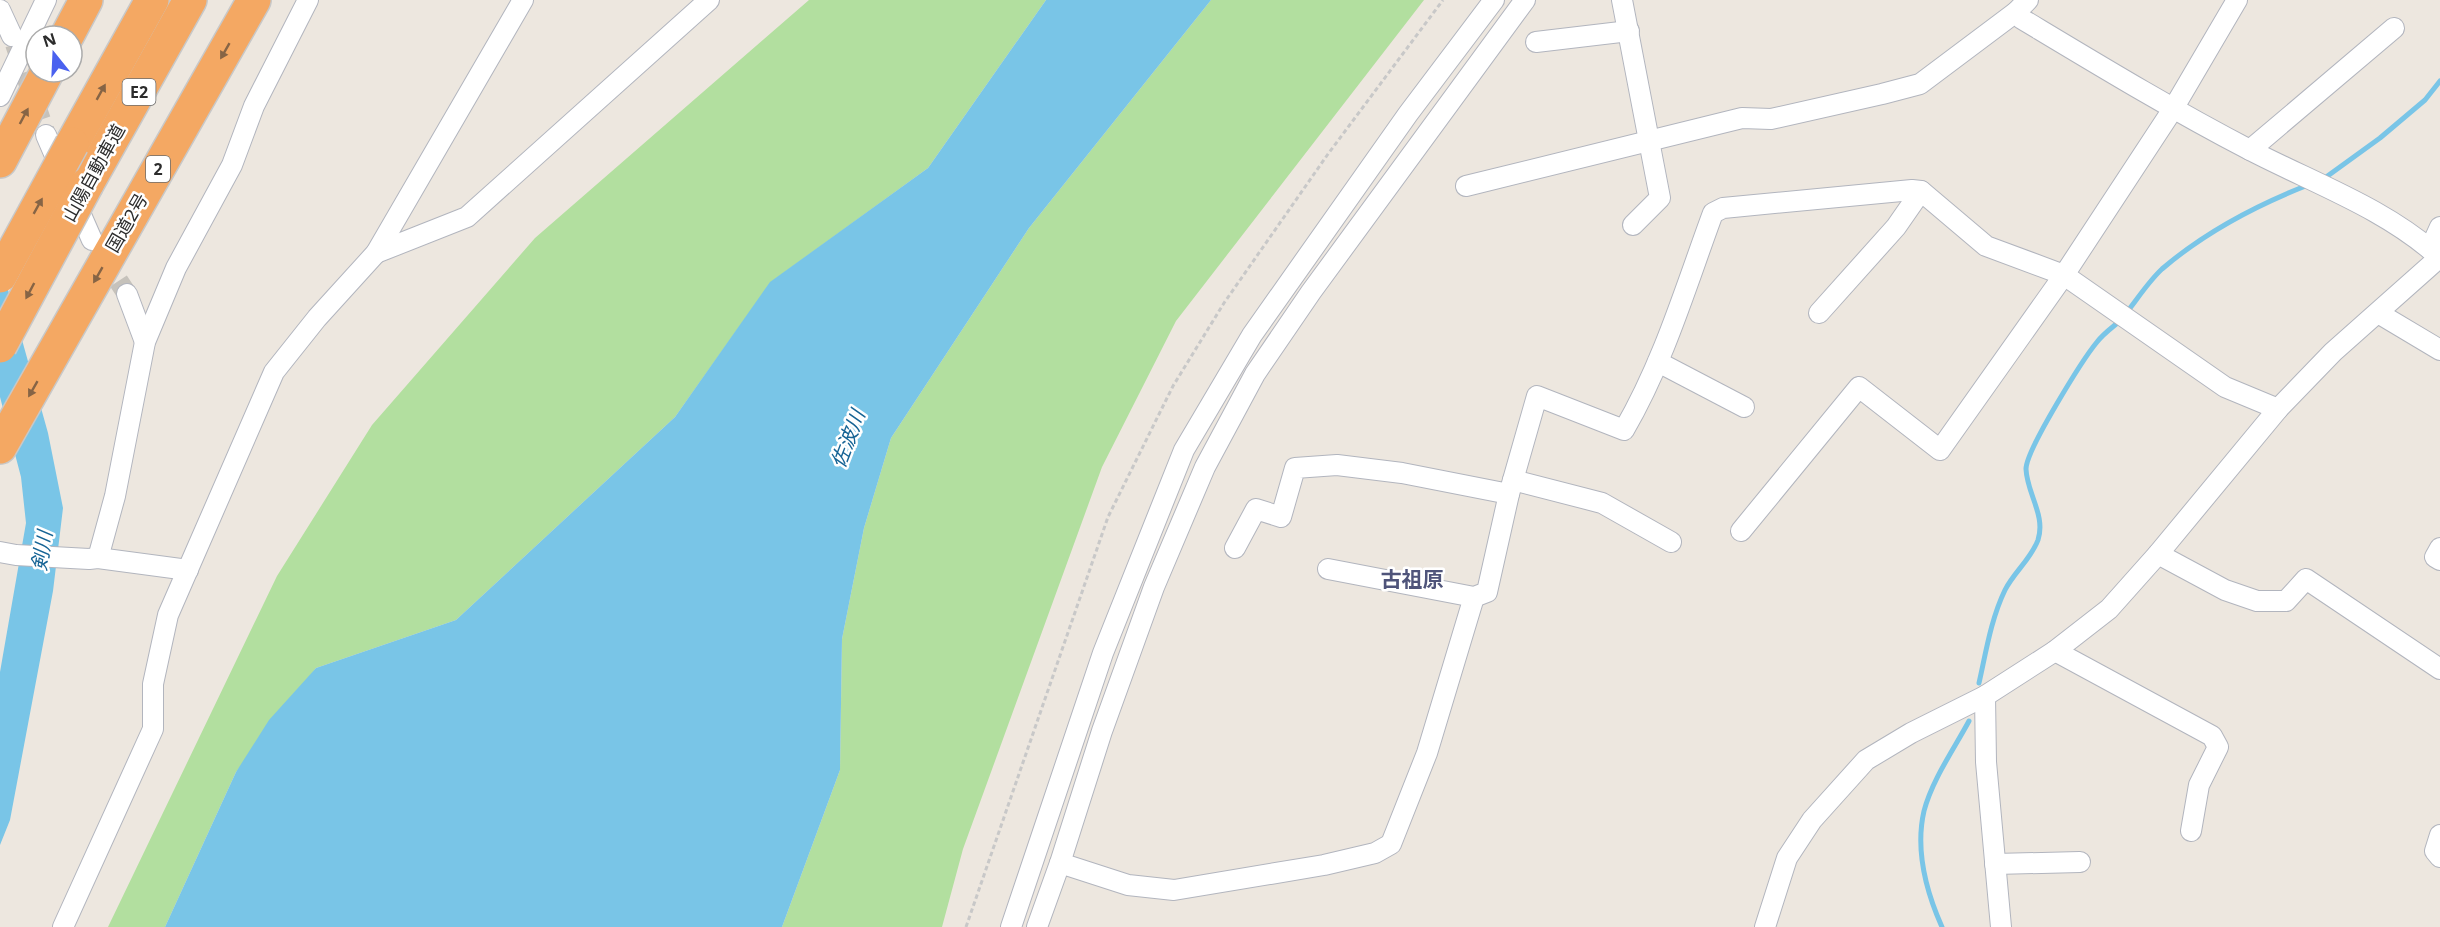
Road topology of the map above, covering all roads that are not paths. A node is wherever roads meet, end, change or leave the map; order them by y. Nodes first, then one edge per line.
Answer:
1 (46, 0) edge
2 (86, 0) edge
3 (152, 0) edge
4 (190, 0) edge
5 (254, 0) edge
6 (308, 0) edge
7 (523, 0) edge
8 (709, 0) edge
9 (1494, 0) edge
10 (1525, 0) edge
11 (1622, 0) edge
12 (2236, 0) edge
13 (2022, 6) edge
14 (0, 10) edge
15 (73, 24) edge
16 (2394, 28) dead end
17 (1629, 31) junction
18 (12, 36) tunnel mouth
19 (1536, 42) dead end
20 (41, 84) edge
21 (0, 95) edge
22 (2173, 109) junction
23 (59, 139) junction
24 (1650, 141) junction
25 (2250, 150) junction
26 (0, 161) edge
27 (1466, 186) dead end
28 (1921, 191) junction
29 (1634, 225) dead end
30 (2440, 227) edge
31 (92, 240) tunnel mouth
32 (376, 253) junction
33 (2436, 254) edge
34 (2064, 275) junction
35 (0, 276) edge
36 (127, 294) tunnel mouth
37 (2378, 312) junction
38 (1819, 313) dead end
39 (145, 342) junction
40 (0, 346) edge
41 (2440, 350) edge
42 (1658, 362) junction
43 (1744, 407) dead end
44 (2278, 409) junction
45 (1, 446) edge
46 (1511, 487) junction
47 (1740, 531) dead end
48 (1671, 542) dead end
49 (1235, 548) dead end
50 (2440, 548) edge
51 (8, 554) edge
52 (2158, 554) junction
53 (94, 558) junction
54 (2440, 560) edge
55 (1328, 569) dead end
56 (188, 570) junction
57 (1474, 597) junction
58 (2055, 651) junction
59 (2440, 669) edge
60 (1985, 696) junction
61 (2192, 831) dead end
62 (2440, 835) edge
63 (2440, 857) edge
64 (2080, 862) dead end
65 (1060, 863) junction
66 (1995, 864) junction
67 (63, 927) edge
68 (1011, 927) edge
69 (1037, 927) edge
70 (1765, 927) edge
71 (2001, 927) edge

1 - 21 street
2 - 15 highway
23 -> 3 highway, 山陽自動車道 / E2
4 -> 40 highway, 山陽自動車道 / E2, bridge
5 -> 45 highway, 国道2号 / 2
6 - 39 street
7 - 32 street
8 - 32 street
9 - 68 street
10 - 65 street
11 - 17 street
12 - 22 street
13 - 22 street
13 - 24 street
14 - 18 street
16 - 25 street
17 - 19 street
17 - 24 street
26 -> 20 highway
22 - 25 street
22 - 34 street
23 - 31 street
35 -> 23 highway, 山陽自動車道 / E2, bridge
24 - 27 street
24 - 29 street
25 - 33 street
28 - 34 street
28 - 38 street
28 - 42 street
30 - 33 street
32 - 56 street
33 - 37 street
34 - 44 street
34 - 47 street
36 - 39 street
37 - 41 street
37 - 44 street
39 - 53 street
42 - 43 street
42 - 46 street
44 - 52 street
46 - 48 street
46 - 49 street
46 - 57 street
50 - 54 street
51 - 53 street
52 - 58 street
52 - 59 street
53 - 56 street
55 - 57 street
56 - 67 street
57 - 65 street
58 - 60 street
58 - 61 street
60 - 66 street
60 - 70 street
62 - 63 street
64 - 66 street
65 - 69 street
66 - 71 street

